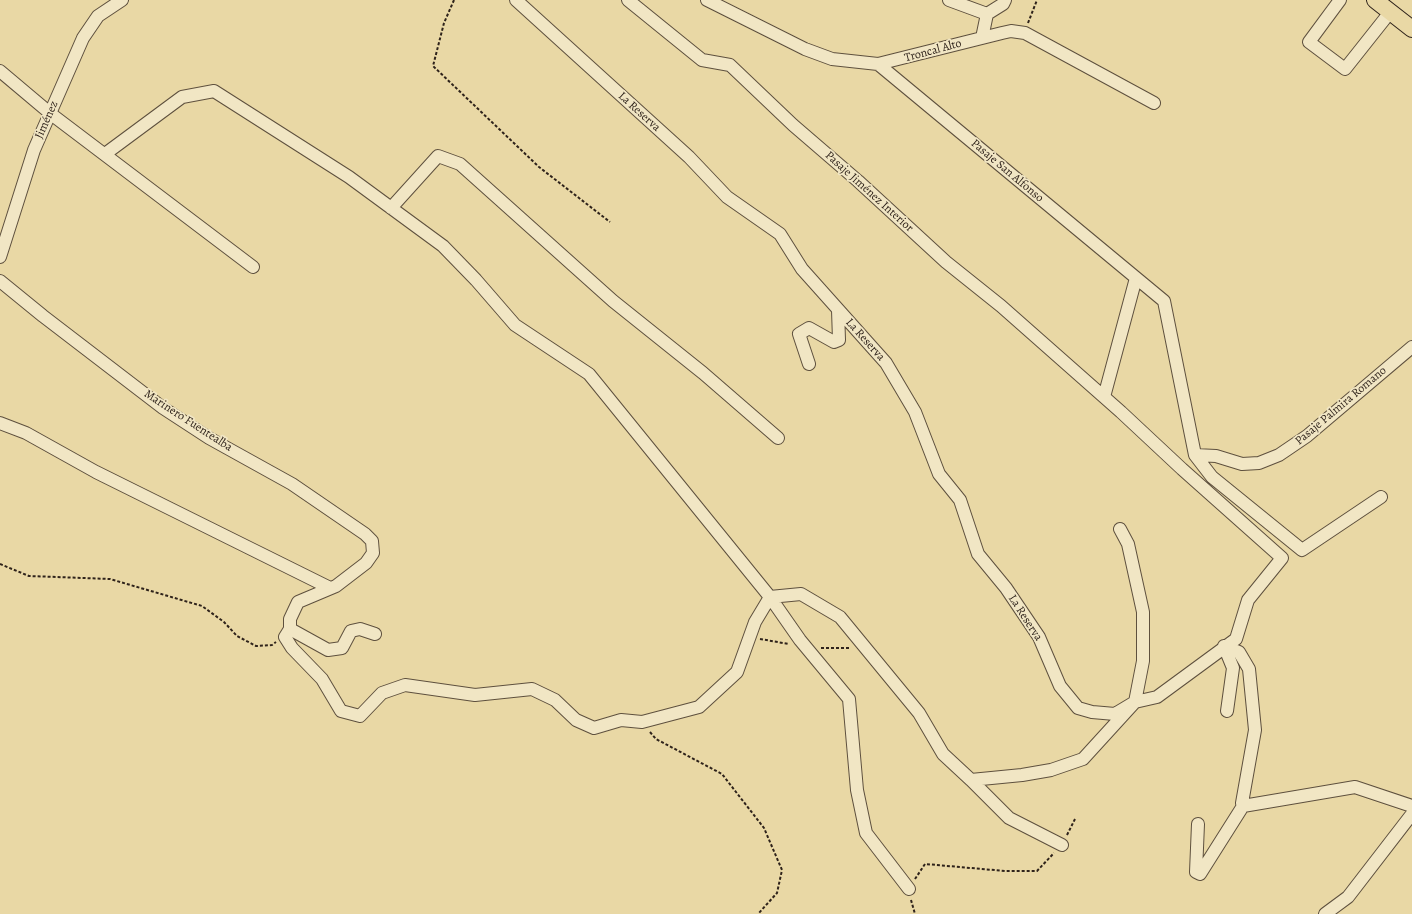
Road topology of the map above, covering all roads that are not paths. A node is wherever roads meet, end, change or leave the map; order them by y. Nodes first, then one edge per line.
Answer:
1 (122, 0) edge
2 (516, 0) edge
3 (628, 0) edge
4 (707, 0) edge
5 (949, 0) edge
6 (1340, 0) edge
7 (1375, 0) edge
8 (1007, 1) edge
9 (1386, 6) edge
10 (987, 14) junction
11 (1412, 29) edge
12 (982, 38) junction
13 (878, 64) junction
14 (0, 71) edge
15 (1154, 103) dead end
16 (51, 114) junction
17 (105, 154) junction
18 (390, 208) junction
19 (0, 257) edge
20 (253, 267) dead end
21 (1136, 278) junction
22 (0, 281) edge
23 (838, 310) junction
24 (1412, 347) edge
25 (809, 364) dead end
26 (1104, 397) junction
27 (0, 423) edge
28 (778, 438) dead end
29 (1195, 455) junction
30 (1381, 498) dead end
31 (1120, 529) dead end
32 (330, 588) junction
33 (770, 597) junction
34 (288, 633) junction
35 (375, 634) dead end
36 (1224, 646) junction
37 (1135, 702) junction
38 (1227, 711) dead end
39 (971, 780) junction
40 (1243, 806) junction
41 (1412, 806) edge
42 (1412, 814) edge
43 (1198, 824) dead end
44 (1062, 845) road end
45 (909, 889) road end
46 (1325, 914) edge

1 - 16 street, Jiménez
2 - 23 street, La Reserva
3 - 26 street, Pasaje Jiménez Interior
4 - 13 street, Troncal Alto
5 - 10 street
6 - 9 street
7 - 9 main road
8 - 10 street
9 - 11 main road
10 - 12 street
12 - 13 street, Troncal Alto
12 - 15 street, Troncal Alto
13 - 21 street, Pasaje San Alfonso
14 - 16 street
16 - 17 street
16 - 19 street, Jiménez
17 - 18 street
17 - 20 street
18 - 28 street
18 - 33 street
21 - 26 street
21 - 29 street, Pasaje San Alfonso
22 - 32 street, Marinero Fuentealba
23 - 25 street
23 - 37 street, La Reserva
24 - 29 street, Pasaje Palmira Romano
26 - 36 street, Pasaje Jiménez Interior
27 - 32 street
29 - 30 street
31 - 37 street
32 - 34 street
33 - 34 street
33 - 39 street
33 - 45 street
34 - 35 street
36 - 37 street, La Reserva
36 - 38 street
36 - 40 street
37 - 39 street
39 - 44 street
40 - 41 street
40 - 43 street
42 - 46 street

